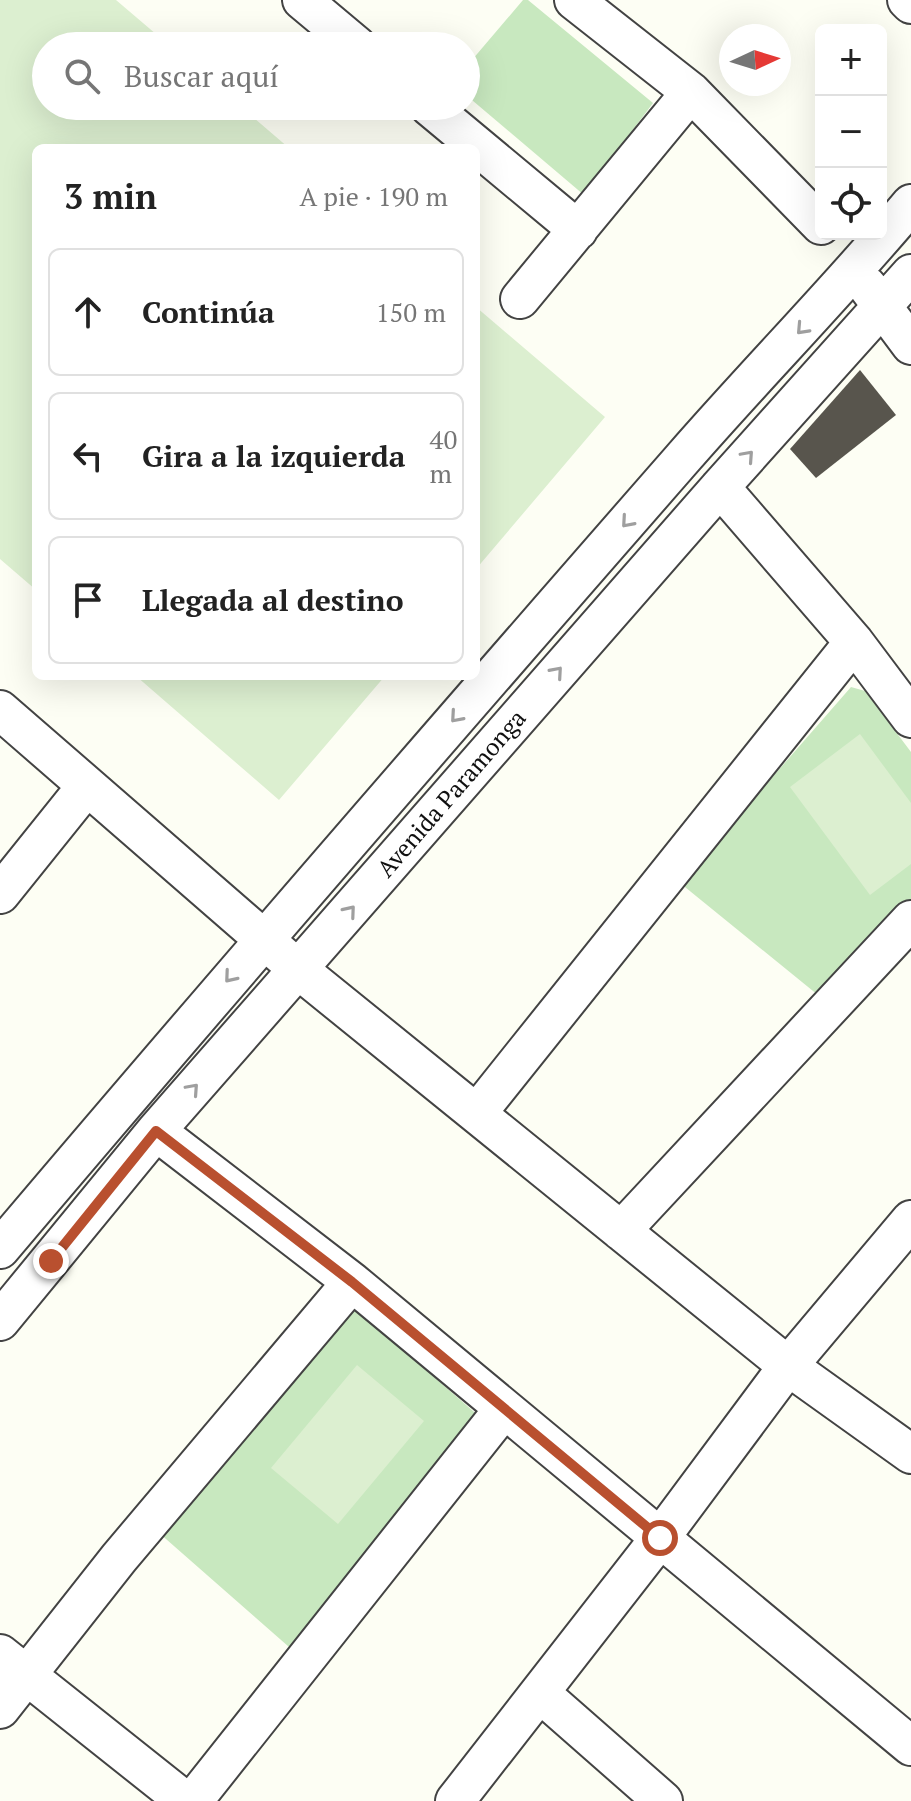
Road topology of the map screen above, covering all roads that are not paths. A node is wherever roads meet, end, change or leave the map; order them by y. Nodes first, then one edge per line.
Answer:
1 (574, 0) edge
2 (320, 6) edge
3 (344, 32) edge
4 (691, 92) junction
5 (446, 120) edge
6 (475, 144) edge
7 (480, 148) edge
8 (911, 204) edge
9 (815, 219) edge
10 (578, 230) junction
11 (831, 240) edge
12 (855, 272) junction
13 (911, 274) edge
14 (520, 299) dead end
15 (884, 306) junction
16 (911, 345) edge
17 (720, 487) junction
18 (854, 642) junction
19 (0, 710) edge
20 (911, 718) edge
21 (86, 787) junction
22 (0, 894) edge
23 (911, 920) edge
24 (263, 939) junction
25 (299, 970) junction
26 (477, 1113) junction
27 (156, 1131) junction
28 (911, 1220) edge
29 (621, 1231) junction
30 (5, 1232) edge
31 (51, 1261) junction
32 (352, 1282) junction
33 (0, 1321) edge
34 (788, 1366) junction
35 (503, 1410) junction
36 (911, 1454) edge
37 (660, 1538) junction
38 (13, 1665) edge
39 (540, 1693) junction
40 (0, 1709) edge
41 (911, 1746) edge
42 (185, 1801) edge
43 (193, 1801) edge
44 (455, 1801) edge
45 (663, 1801) edge

1 - 4 street
2 - 3 street
4 - 9 street
4 - 10 street
5 - 6 street
7 - 10 street
8 - 12 street, Avenida Paramonga
10 - 14 street
11 - 12 street
12 - 15 street
12 -> 24 street, Avenida Paramonga
13 - 15 street, Avenida Paramonga
15 - 16 street
17 -> 15 street, Avenida Paramonga
17 - 18 street
25 -> 17 street, Avenida Paramonga
18 - 20 street
18 - 26 street
19 - 21 street
21 - 22 street
21 - 24 street
23 - 29 street
24 - 25 street
24 -> 30 street, Avenida Paramonga
25 - 26 street
27 -> 25 street, Avenida Paramonga
26 - 29 street
27 - 31 street, Avenida Paramonga
27 - 32 street
28 - 34 street
29 - 34 street
30 - 31 street
31 - 33 street, Avenida Paramonga
32 - 35 street
32 - 38 street
34 - 36 street
34 - 37 street
35 - 37 street
35 - 43 street
37 - 39 street
37 - 41 street
38 - 40 street
38 - 42 street
39 - 44 street
39 - 45 street

